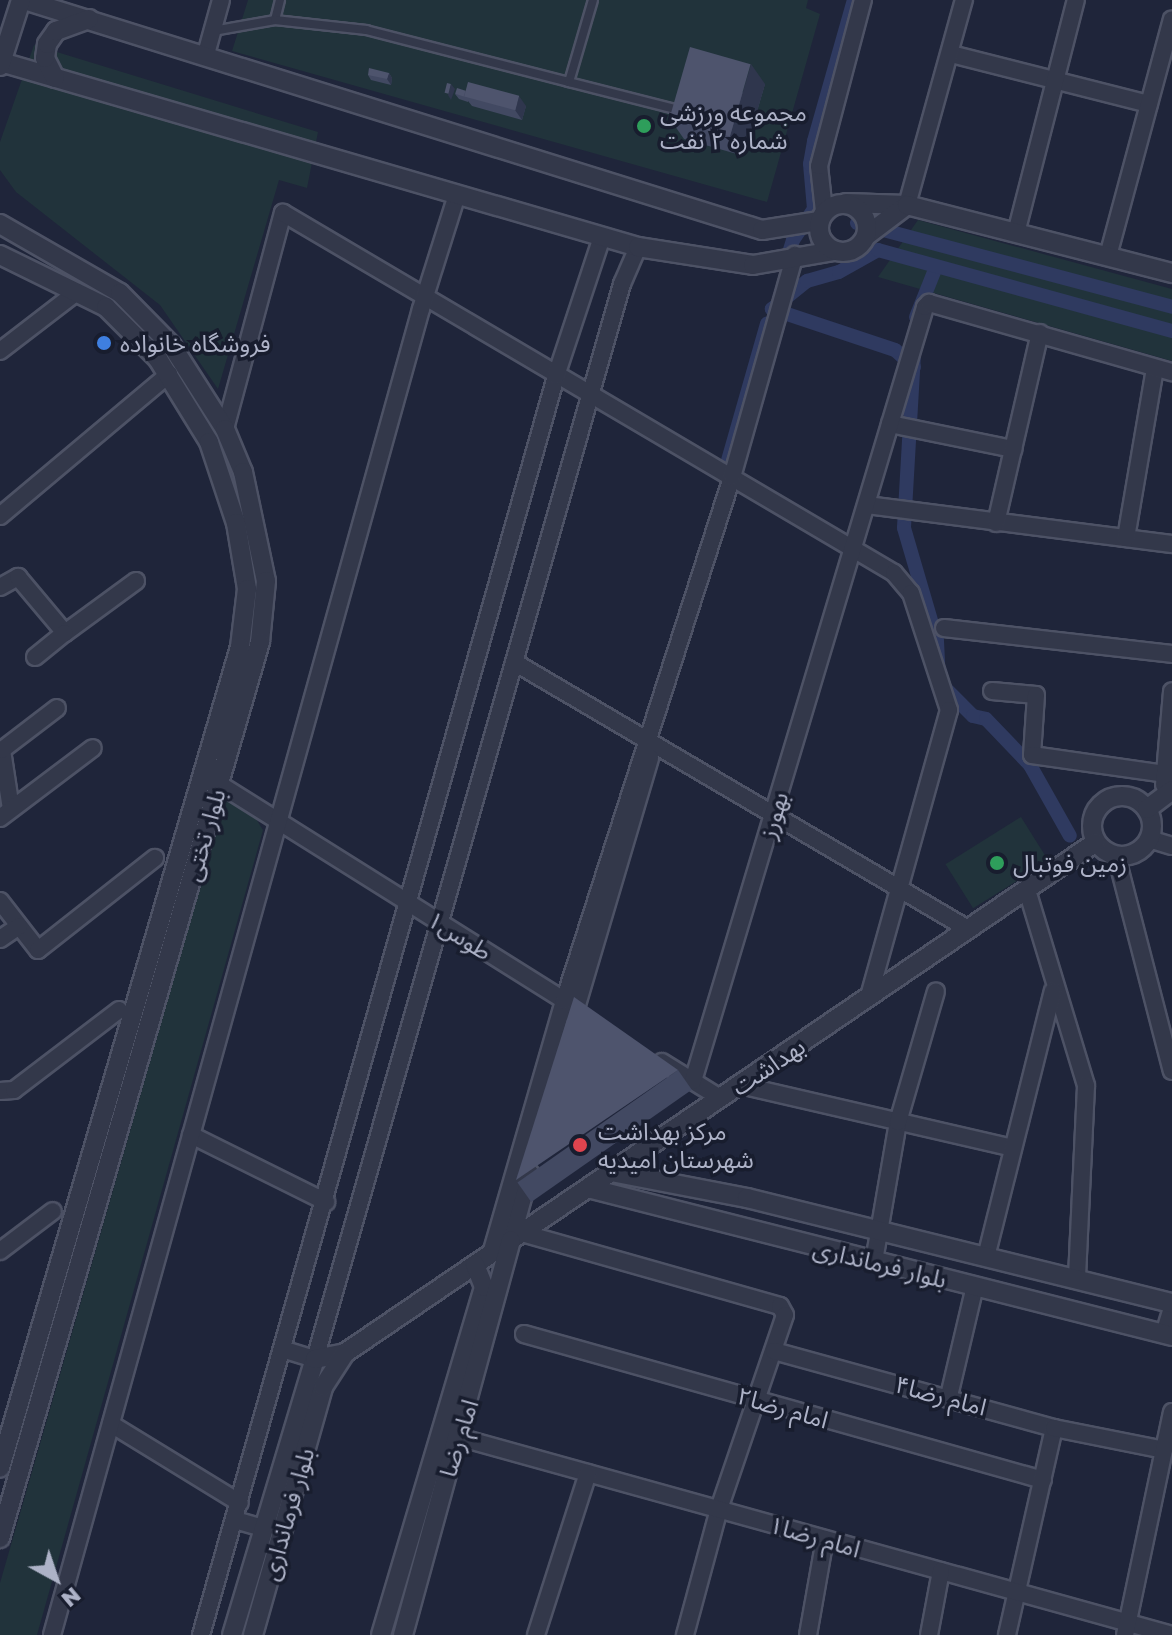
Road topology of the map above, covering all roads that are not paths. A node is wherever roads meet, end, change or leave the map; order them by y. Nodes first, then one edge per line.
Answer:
1 (22, 0) edge
2 (221, 0) edge
3 (280, 0) edge
4 (593, 0) edge
5 (863, 0) edge
6 (964, 0) edge
7 (1076, 0) edge
8 (89, 19) junction
9 (1172, 19) edge
10 (275, 20) junction
11 (212, 31) junction
12 (206, 54) junction
13 (951, 54) junction
14 (1, 64) edge
15 (55, 78) junction
16 (1055, 80) junction
17 (569, 82) junction
18 (1149, 104) junction
19 (675, 109) edge
20 (457, 195) junction
21 (844, 203) junction
22 (907, 205) junction
23 (822, 216) junction
24 (0, 224) edge
25 (1016, 233) junction
26 (866, 236) junction
27 (602, 237) junction
28 (638, 247) junction
29 (833, 251) junction
30 (0, 255) edge
31 (795, 255) junction
32 (1108, 256) junction
33 (1172, 273) edge
34 (77, 292) junction
35 (425, 298) junction
36 (1040, 333) junction
37 (0, 351) edge
38 (1164, 370) edge
39 (169, 374) junction
40 (556, 376) junction
41 (591, 393) junction
42 (890, 424) junction
43 (225, 429) junction
44 (1013, 449) junction
45 (732, 477) junction
46 (867, 505) junction
47 (0, 516) edge
48 (996, 523) junction
49 (1126, 538) junction
50 (1172, 544) edge
51 (854, 549) junction
52 (136, 581) dead end
53 (0, 587) edge
54 (944, 628) dead end
55 (65, 633) junction
56 (1172, 654) edge
57 (35, 657) dead end
58 (514, 662) junction
59 (992, 691) dead end
60 (1172, 699) edge
61 (57, 708) dead end
62 (650, 742) junction
63 (93, 748) dead end
64 (200, 772) junction
65 (218, 784) junction
66 (1166, 787) edge
67 (1147, 809) junction
68 (6, 814) edge
69 (773, 815) junction
70 (278, 821) junction
71 (1149, 839) junction
72 (1096, 842) junction
73 (1172, 846) edge
74 (1116, 855) junction
75 (155, 858) dead end
76 (897, 888) junction
77 (1027, 890) junction
78 (0, 901) edge
79 (410, 904) junction
80 (439, 922) junction
81 (19, 926) junction
82 (968, 929) junction
83 (0, 939) edge
84 (1053, 990) junction
85 (936, 991) dead end
86 (869, 997) junction
87 (576, 1008) junction
88 (119, 1010) dead end
89 (641, 1049) edge
90 (1172, 1071) edge
91 (693, 1081) junction
92 (740, 1085) junction
93 (0, 1091) edge
94 (720, 1098) junction
95 (898, 1122) junction
96 (191, 1135) junction
97 (1012, 1148) junction
98 (612, 1172) junction
99 (588, 1188) junction
100 (326, 1202) junction
101 (53, 1211) dead end
102 (877, 1231) junction
103 (516, 1237) junction
104 (0, 1251) edge
105 (491, 1254) junction
106 (986, 1257) junction
107 (874, 1261) junction
108 (475, 1265) junction
109 (1077, 1279) junction
110 (975, 1286) junction
111 (1172, 1305) edge
112 (524, 1334) dead end
113 (1168, 1335) edge
114 (285, 1350) junction
115 (774, 1351) junction
116 (345, 1353) junction
117 (315, 1359) junction
118 (949, 1396) junction
119 (759, 1400) junction
120 (1172, 1412) edge
121 (111, 1424) junction
122 (1054, 1428) junction
123 (458, 1437) junction
124 (1164, 1450) junction
125 (0, 1468) edge
126 (588, 1473) junction
127 (1043, 1480) junction
128 (240, 1503) junction
129 (719, 1509) junction
130 (235, 1520) junction
131 (263, 1528) junction
132 (0, 1538) edge
133 (825, 1539) junction
134 (941, 1571) junction
135 (1019, 1593) junction
136 (1126, 1629) edge
137 (52, 1635) edge
138 (201, 1635) edge
139 (232, 1635) edge
140 (253, 1635) edge
141 (381, 1635) edge
142 (403, 1635) edge
143 (536, 1635) edge
144 (685, 1635) edge
145 (808, 1635) edge
146 (929, 1635) edge
147 (1007, 1635) edge
148 (1172, 1635) edge

1 - 8 street
1 - 14 street
2 - 11 street
3 - 10 lane
4 - 17 lane
5 - 23 street
6 - 13 street
7 - 16 street
8 - 12 street
8 - 15 street
9 - 18 street
10 - 11 lane
10 - 17 lane
11 - 12 street
12 - 23 street
13 - 16 street
13 - 22 street
14 - 15 street
15 - 20 street
16 - 18 street
16 - 25 street
17 - 19 lane
18 - 32 street
20 - 27 street
20 - 35 street
21 - 22 street
21 - 23 street
21 - 26 street
22 - 25 street
22 - 26 street
23 - 29 street
24 - 43 street, بلوار تختی
25 - 32 street
26 - 29 street
27 - 28 street
27 - 40 street
28 - 31 street
28 - 41 street
29 - 31 street
30 - 34 street, بلوار تختی
31 - 45 street
32 - 33 street
34 - 37 street
34 - 39 street, بلوار تختی
35 - 40 street
35 - 43 street
35 - 70 street
36 - 38 street
36 - 42 street, بهورز
36 - 44 street
38 - 49 street
39 - 47 street
39 - 64 street, بلوار تختی
40 - 41 street
40 - 79 street
41 - 45 street
41 - 58 street
42 - 44 street
42 - 46 street, بهورز
43 - 65 street, بلوار تختی
44 - 48 street
45 - 51 street
45 - 62 street
46 - 48 street
46 - 51 street, بهورز
48 - 49 street
49 - 50 street
51 - 69 street, بهورز
51 - 76 street
52 - 55 street
53 - 55 street
54 - 56 street
55 - 57 street
58 - 62 street
58 - 80 street
59 - 66 street
60 - 66 street
61 - 68 street
62 - 69 street
62 - 87 street
63 - 68 street
64 - 65 street, طوس۱
64 - 125 street, بلوار تختی
65 - 70 street, طوس۱
65 - 132 street, بلوار تختی
66 - 67 street
67 - 71 street
67 - 72 street
69 - 76 street
69 - 91 street, بهورز
70 - 79 street, طوس۱
70 - 96 street
71 - 73 street
71 - 74 street
72 - 74 street
72 - 77 street, بهداشت
74 - 90 street
75 - 81 street
76 - 82 street
76 - 86 street
77 - 82 street, بهداشت
77 - 84 street
78 - 81 street
79 - 80 street, طوس۱
79 - 100 street
80 - 87 street, طوس۱
80 - 117 street
81 - 83 street
82 - 86 street, بهداشت
84 - 97 street
84 - 109 street
85 - 95 street
86 - 92 street, بهداشت
87 - 103 street
87 - 105 street
88 - 93 street
89 - 91 street
91 - 94 street
92 - 94 street, بهداشت
92 - 95 street
94 - 98 street, بهداشت
95 - 97 street
95 - 102 street
96 - 100 street
96 - 121 street
97 - 106 street
98 - 99 street, بهداشت
98 - 102 street, بلوار فرمانداری
99 - 103 street, بهداشت
99 - 107 street, بلوار فرمانداری
100 - 114 street
101 - 104 street
102 - 106 street, بلوار فرمانداری
102 - 107 street
103 - 105 street, بهداشت
103 - 115 street
103 - 123 street, امام رضا
105 - 108 street, بهداشت
106 - 109 street, بلوار فرمانداری
107 - 110 street, بلوار فرمانداری
108 - 116 street, بهداشت
108 - 141 street, امام رضا
109 - 111 street, بلوار فرمانداری
110 - 113 street, بلوار فرمانداری
110 - 118 street
111 - 113 street
112 - 119 street, امام رضا۲
114 - 117 street
114 - 128 street
115 - 118 street, امام رضا۴
115 - 119 street
116 - 117 street, بهداشت
116 - 140 street, بلوار فرمانداری
117 - 131 street, بلوار فرمانداری
118 - 122 street, امام رضا۴
119 - 127 street, امام رضا۲
119 - 129 street
120 - 124 street
121 - 128 street
121 - 137 street
122 - 124 street, امام رضا۴
122 - 127 street
123 - 126 street, امام رضا۱
123 - 142 street, امام رضا
124 - 136 street
126 - 129 street, امام رضا۱
126 - 143 street
127 - 135 street
128 - 130 street
129 - 133 street, امام رضا۱
129 - 144 street
130 - 131 street
130 - 138 street
131 - 139 street, بلوار فرمانداری
133 - 134 street, امام رضا۱
133 - 145 street
134 - 135 street, امام رضا۱
134 - 146 street
135 - 136 street, امام رضا۱
135 - 147 street
136 - 148 street, امام رضا۱

